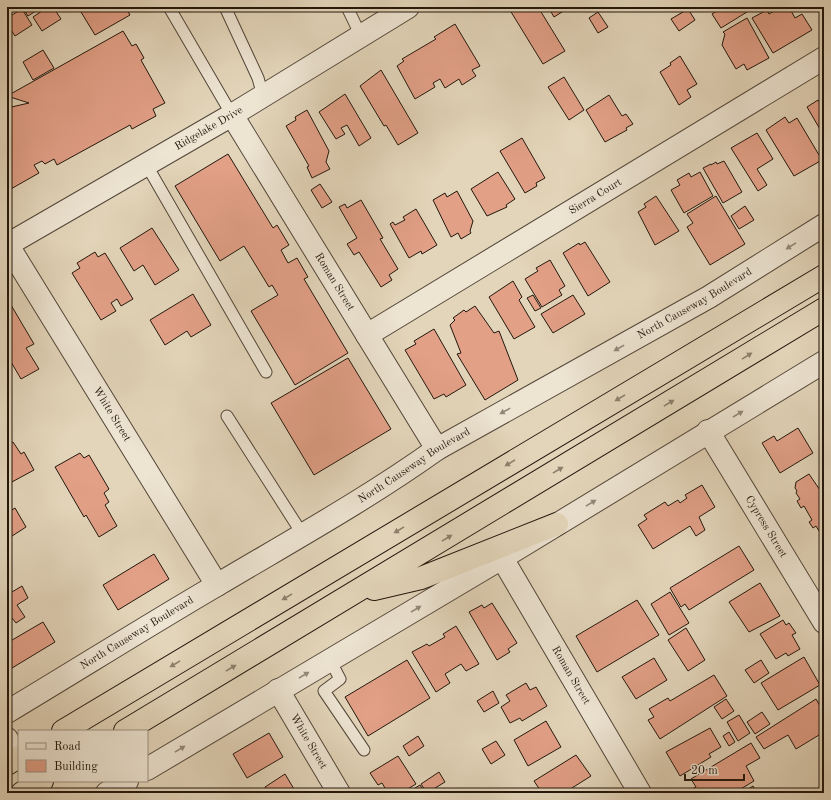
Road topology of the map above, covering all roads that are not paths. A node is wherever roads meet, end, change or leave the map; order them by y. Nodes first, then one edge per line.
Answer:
1 (169, 7) edge
2 (225, 7) edge
3 (346, 7) edge
4 (408, 7) edge
5 (361, 36) junction
6 (824, 58) edge
7 (262, 96) junction
8 (232, 115) junction
9 (146, 164) junction
10 (824, 225) edge
11 (7, 245) edge
12 (824, 263) edge
13 (824, 276) edge
14 (824, 310) edge
15 (824, 315) edge
16 (749, 320) junction
17 (367, 334) junction
18 (766, 344) junction
19 (824, 362) edge
20 (266, 372) dead end
21 (228, 416) dead end
22 (708, 431) junction
23 (437, 450) junction
24 (557, 524) junction
25 (303, 535) junction
26 (502, 558) junction
27 (217, 585) junction
28 (353, 594) junction
29 (824, 622) edge
30 (330, 660) junction
31 (278, 690) junction
32 (7, 712) edge
33 (65, 730) edge
34 (127, 730) edge
35 (7, 739) edge
36 (364, 750) dead end
37 (18, 756) edge
38 (18, 758) edge
39 (7, 764) edge
40 (148, 768) edge
41 (125, 782) edge
42 (107, 793) edge
43 (340, 793) edge
44 (640, 793) edge

1 - 8 lane
2 - 7 lane
3 - 5 lane
4 - 5 street, Ridgelake Drive
5 - 7 street, Ridgelake Drive
6 - 17 street, Sierra Court
7 - 8 street, Ridgelake Drive
8 - 9 street, Ridgelake Drive
8 - 17 street, Roman Street
9 - 11 street, Ridgelake Drive
9 - 20 lane
10 -> 23 street, North Causeway Boulevard
11 - 27 street, White Street
12 - 16 highway
13 - 16 highway
14 - 18 highway
15 - 18 highway
16 -> 33 highway
17 - 23 street, Roman Street
28 -> 18 highway
22 -> 19 street
21 - 25 lane
24 -> 22 street
22 - 29 street, Cypress Street
23 - 25 street, North Causeway Boulevard
24 - 26 street
24 - 28 highway
25 - 27 street, North Causeway Boulevard
30 -> 26 street
26 - 44 street, Roman Street
27 - 32 street, North Causeway Boulevard
34 -> 28 highway
31 -> 30 street
30 - 36 lane
40 -> 31 street
31 - 43 street, White Street
35 - 37 street
38 - 39 highway
41 - 42 street

